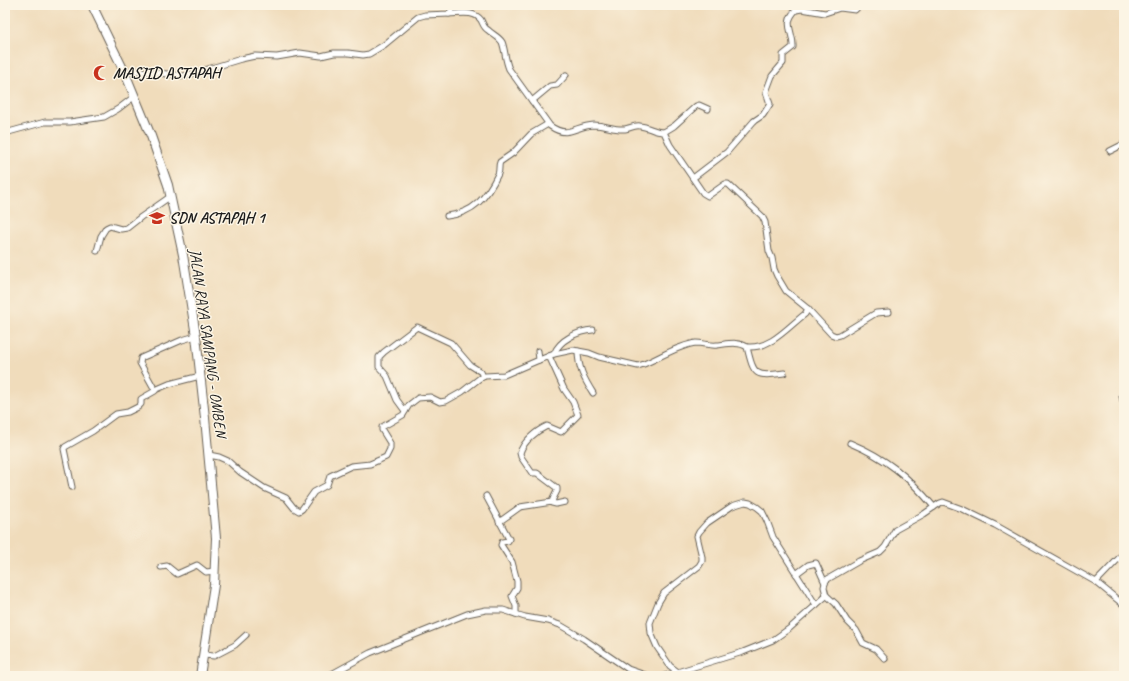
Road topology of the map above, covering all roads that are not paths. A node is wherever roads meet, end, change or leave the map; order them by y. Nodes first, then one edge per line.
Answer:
1 (92, 5) edge
2 (455, 5) edge
3 (860, 5) edge
4 (449, 14) junction
5 (125, 73) junction
6 (566, 75) dead end
7 (135, 96) junction
8 (532, 101) junction
9 (708, 109) dead end
10 (548, 124) junction
11 (664, 132) junction
12 (5, 133) edge
13 (1124, 144) edge
14 (1110, 151) dead end
15 (693, 178) junction
16 (171, 196) junction
17 (447, 216) dead end
18 (97, 251) dead end
19 (808, 309) junction
20 (889, 312) dead end
21 (593, 330) dead end
22 (196, 336) junction
23 (747, 347) junction
24 (578, 350) junction
25 (538, 351) dead end
26 (552, 355) junction
27 (539, 360) junction
28 (784, 373) dead end
29 (200, 376) junction
30 (483, 377) junction
31 (155, 390) junction
32 (593, 393) dead end
33 (1122, 396) dead end
34 (1124, 405) edge
35 (405, 411) junction
36 (850, 443) dead end
37 (208, 455) junction
38 (72, 487) dead end
39 (486, 496) dead end
40 (552, 502) junction
41 (565, 502) dead end
42 (934, 507) junction
43 (500, 522) junction
44 (1124, 553) edge
45 (161, 567) dead end
46 (215, 571) junction
47 (796, 574) junction
48 (1096, 582) junction
49 (825, 583) junction
50 (826, 595) junction
51 (816, 605) junction
52 (1124, 605) edge
53 (516, 614) junction
54 (246, 635) dead end
55 (204, 654) junction
56 (885, 659) dead end
57 (678, 672) junction
58 (200, 676) edge
59 (328, 676) edge
60 (648, 676) edge
61 (664, 676) edge

1 - 5 main road, JALAN RAYA SAMPANG - OMBEN
2 - 4 street
3 - 15 street
4 - 5 street
4 - 8 street
5 - 7 main road, JALAN RAYA SAMPANG - OMBEN
6 - 8 street
7 - 12 street
7 - 16 main road, JALAN RAYA SAMPANG - OMBEN
8 - 10 street
9 - 11 street
10 - 11 street
10 - 17 street
11 - 15 street
13 - 14 street
15 - 19 street
16 - 18 street
16 - 22 main road, JALAN RAYA SAMPANG - OMBEN
19 - 20 street
19 - 23 street
21 - 26 street
22 - 29 main road, JALAN RAYA SAMPANG - OMBEN
22 - 31 street
23 - 24 street
23 - 28 street
24 - 26 street
24 - 32 street
25 - 27 street
26 - 27 street
26 - 40 street
27 - 30 street
29 - 31 street
29 - 37 main road, JALAN RAYA SAMPANG - OMBEN
30 - 35 street
30 - 35 street
31 - 38 street
33 - 34 street
35 - 37 street
36 - 42 street
37 - 46 main road, JALAN RAYA SAMPANG - OMBEN
39 - 43 street
40 - 41 street
40 - 43 street
42 - 48 street
42 - 49 street
43 - 53 street
44 - 48 street
45 - 46 street
46 - 55 main road, JALAN RAYA SAMPANG - OMBEN
47 - 49 street
47 - 51 street
47 - 57 street
48 - 52 street
49 - 50 street
50 - 51 street
50 - 56 street
51 - 57 street
53 - 59 street
53 - 60 street
54 - 55 street
55 - 58 main road, JALAN RAYA SAMPANG - OMBEN
57 - 61 street

